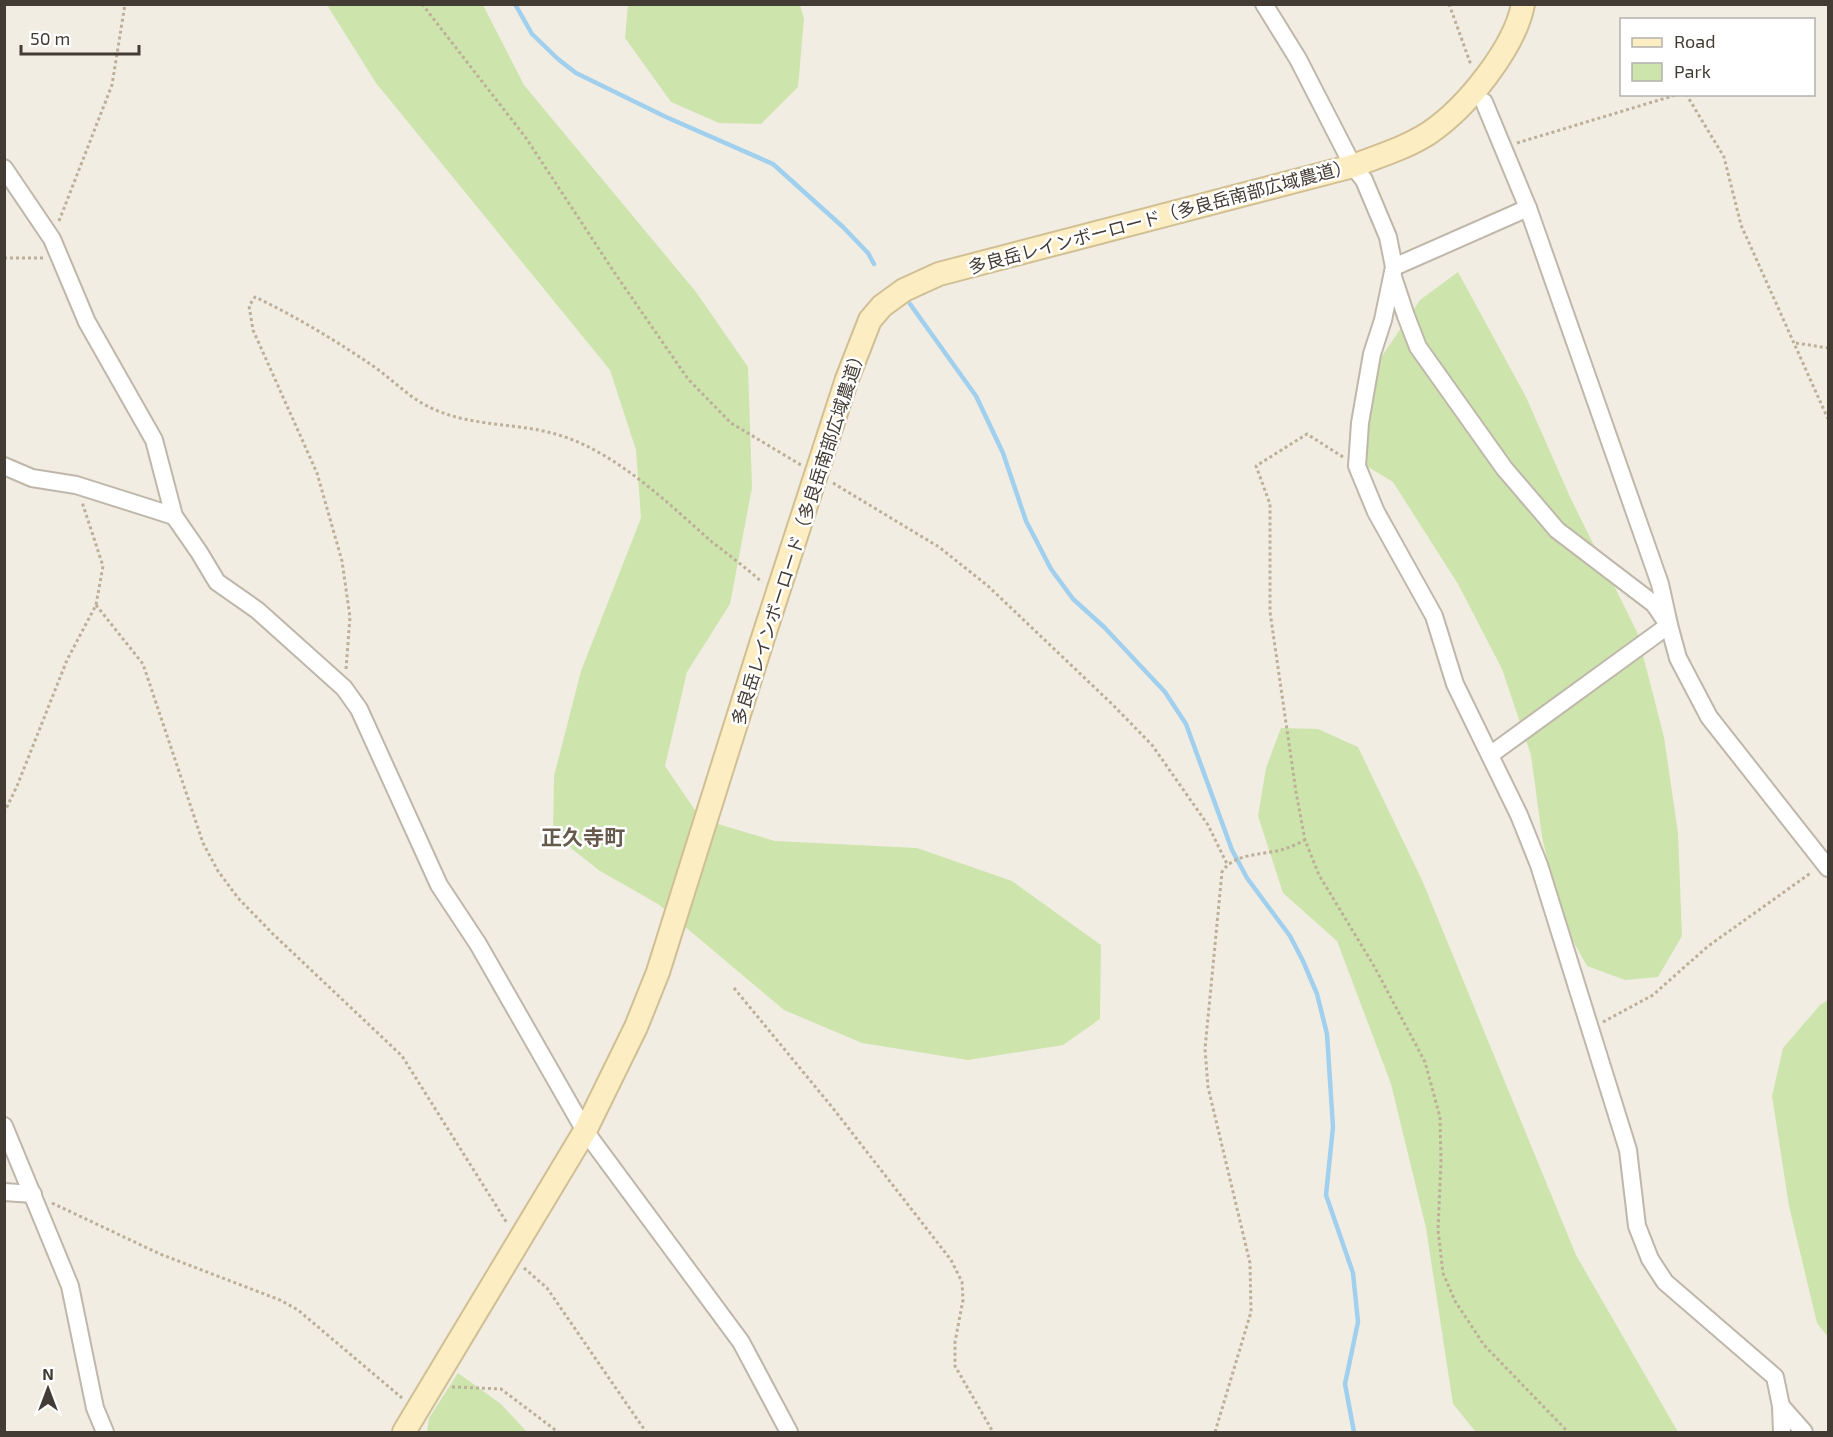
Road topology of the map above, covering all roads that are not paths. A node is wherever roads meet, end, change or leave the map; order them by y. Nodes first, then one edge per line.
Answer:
1 (1264, 4) edge
2 (1523, 4) edge
3 (1484, 102) dead end
4 (1353, 166) junction
5 (4, 168) edge
6 (1528, 208) junction
7 (1394, 272) junction
8 (4, 466) edge
9 (174, 516) junction
10 (1669, 625) junction
11 (1490, 755) junction
12 (1826, 866) edge
13 (4, 1126) edge
14 (585, 1131) junction
15 (4, 1192) edge
16 (33, 1194) junction
17 (1781, 1406) junction
18 (105, 1432) edge
19 (404, 1432) edge
20 (789, 1432) edge
21 (1782, 1432) edge
22 (1804, 1432) edge

1 - 4 street
2 - 4 street, 多良岳レインボーロード（多良岳南部広域農道）
3 - 6 street
4 - 7 street
4 - 14 street, 多良岳レインボーロード（多良岳南部広域農道）
5 - 9 street
6 - 7 street
6 - 10 street
7 - 10 street
7 - 11 street
8 - 9 street
9 - 14 street
10 - 11 street
10 - 12 street
11 - 17 street
13 - 16 street
14 - 19 street, 多良岳レインボーロード（多良岳南部広域農道）
14 - 20 street
15 - 16 street
16 - 18 street
17 - 21 street
17 - 22 street

